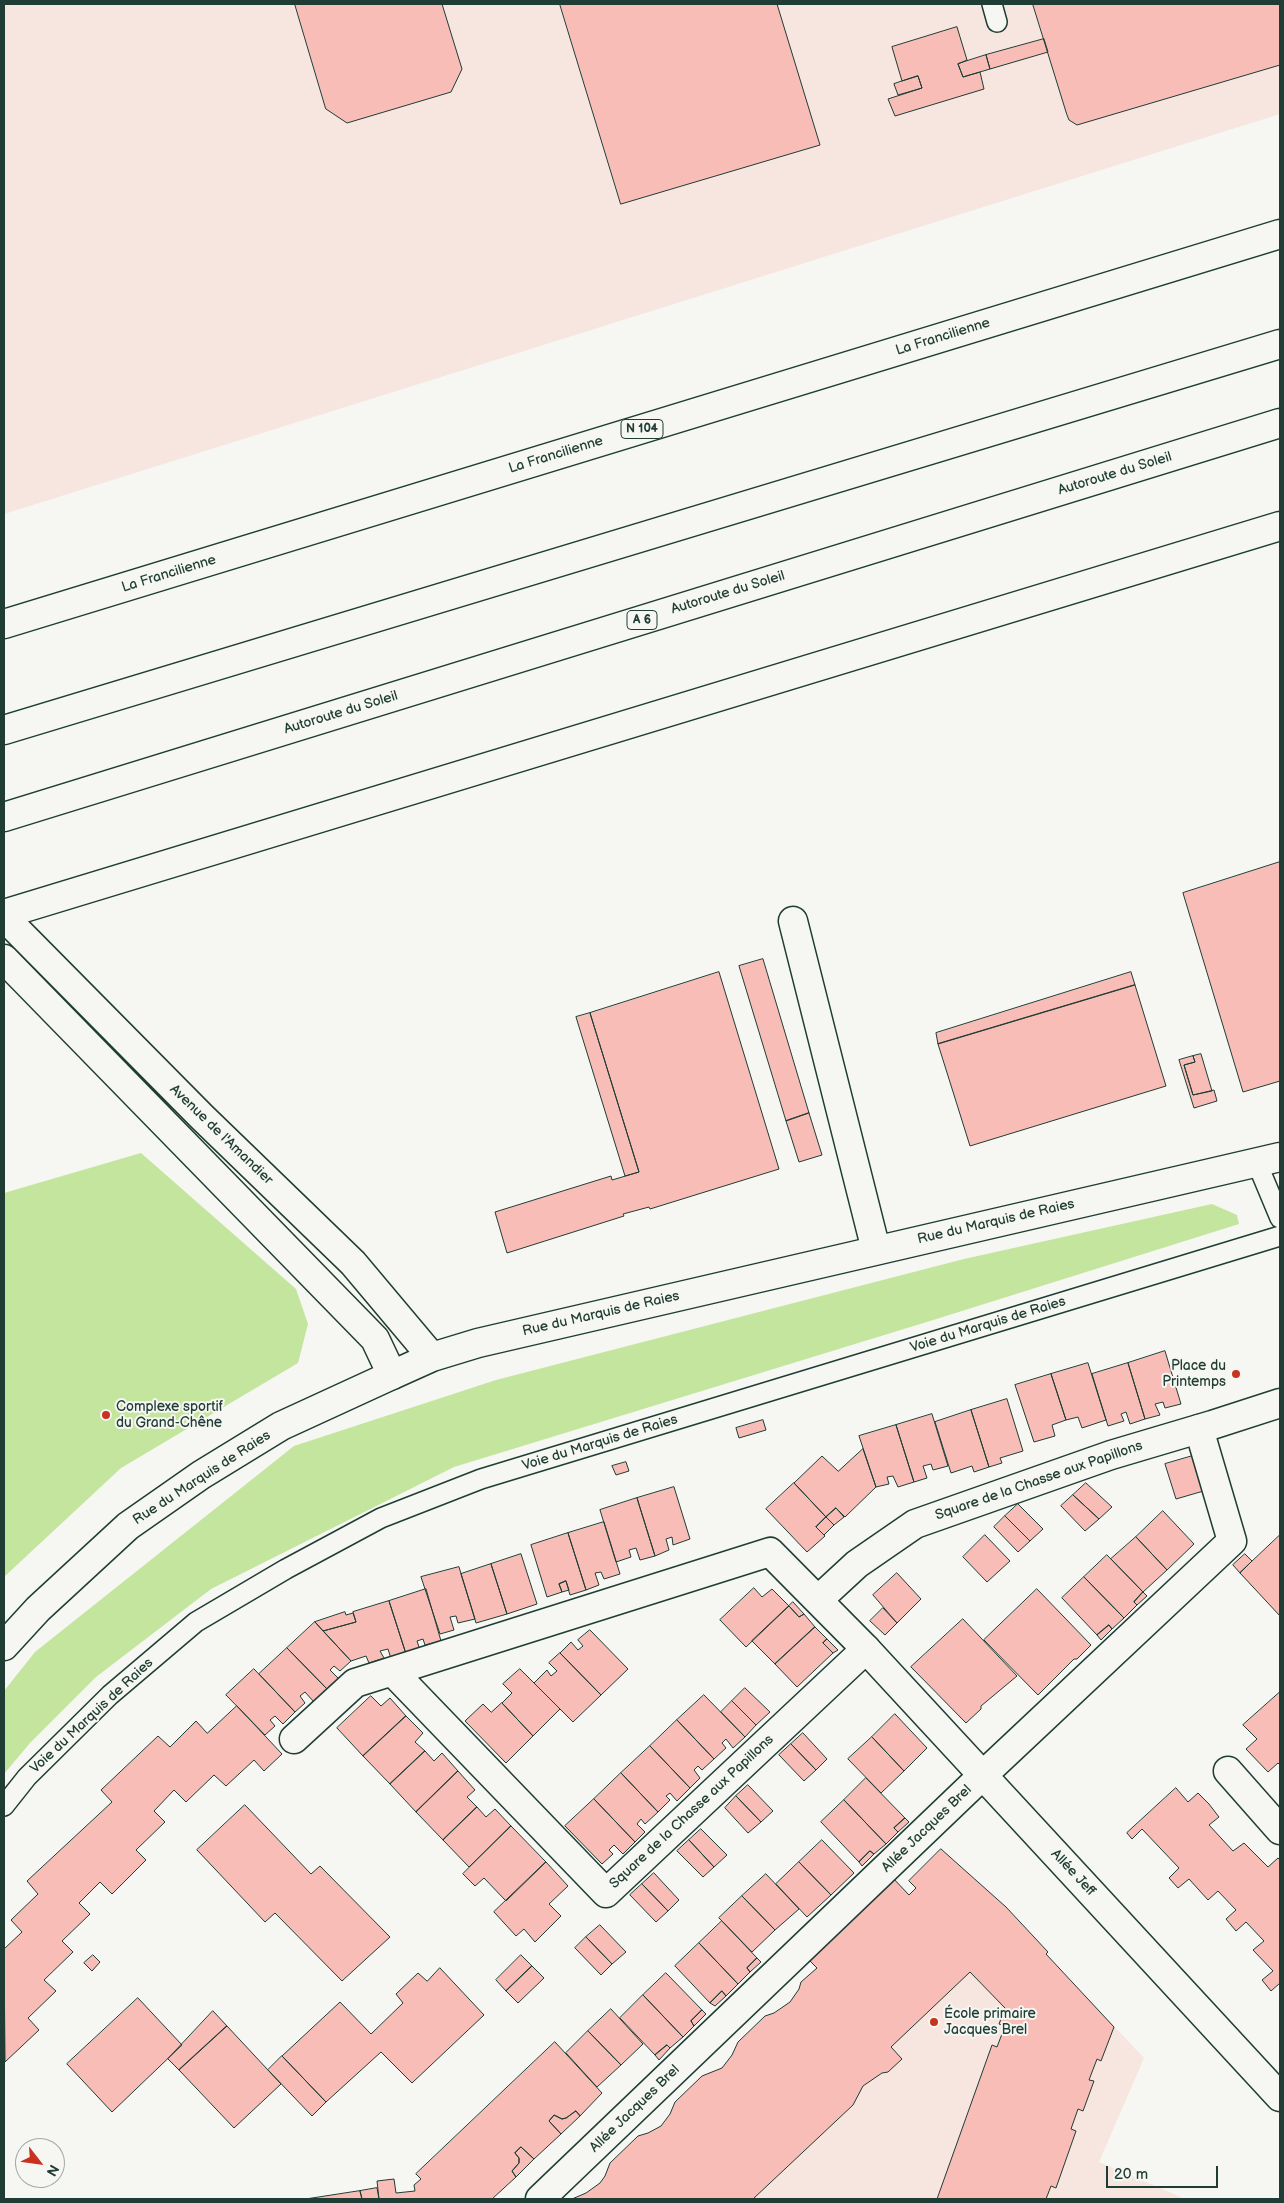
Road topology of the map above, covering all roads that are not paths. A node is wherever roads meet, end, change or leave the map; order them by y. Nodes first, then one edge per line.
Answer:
1 (1280, 234) edge
2 (1280, 344) edge
3 (1280, 423) edge
4 (1280, 526) edge
5 (4, 624) edge
6 (4, 730) edge
7 (4, 817) edge
8 (4, 914) edge
9 (4, 917) edge
10 (793, 921) dead end
11 (4, 959) edge
12 (1269, 1160) edge
13 (1280, 1218) edge
14 (1280, 1236) edge
15 (876, 1250) junction
16 (432, 1357) junction
17 (392, 1375) junction
18 (1280, 1402) edge
19 (1199, 1429) junction
20 (818, 1600) junction
21 (4, 1646) edge
22 (866, 1648) junction
23 (393, 1672) junction
24 (294, 1739) dead end
25 (1228, 1771) dead end
26 (983, 1775) junction
27 (4, 1806) edge
28 (1280, 1830) edge
29 (1280, 2097) edge
30 (540, 2199) edge

1 - 5 main road, La Francilienne / N 104
2 - 6 main road
3 - 7 main road, Autoroute du Soleil / A 6
4 - 8 main road
9 - 16 main road, Avenue de l'Amandier
10 - 15 main road
11 - 17 main road
12 - 13 lane
12 - 15 main road, Rue du Marquis de Raies
14 - 27 lane, Voie du Marquis de Raies
15 - 16 main road, Rue du Marquis de Raies
16 - 17 main road, Rue du Marquis de Raies
17 - 21 main road, Rue du Marquis de Raies
18 - 19 main road, Square de la Chasse aux Papillons
19 - 20 main road, Square de la Chasse aux Papillons
19 - 26 main road, Allée Jacques Brel
20 - 22 main road
20 - 23 main road
22 - 23 main road, Square de la Chasse aux Papillons
22 - 26 main road, Allée Jeff
23 - 24 main road
25 - 28 main road
26 - 29 main road, Allée Jeff
26 - 30 main road, Allée Jacques Brel

